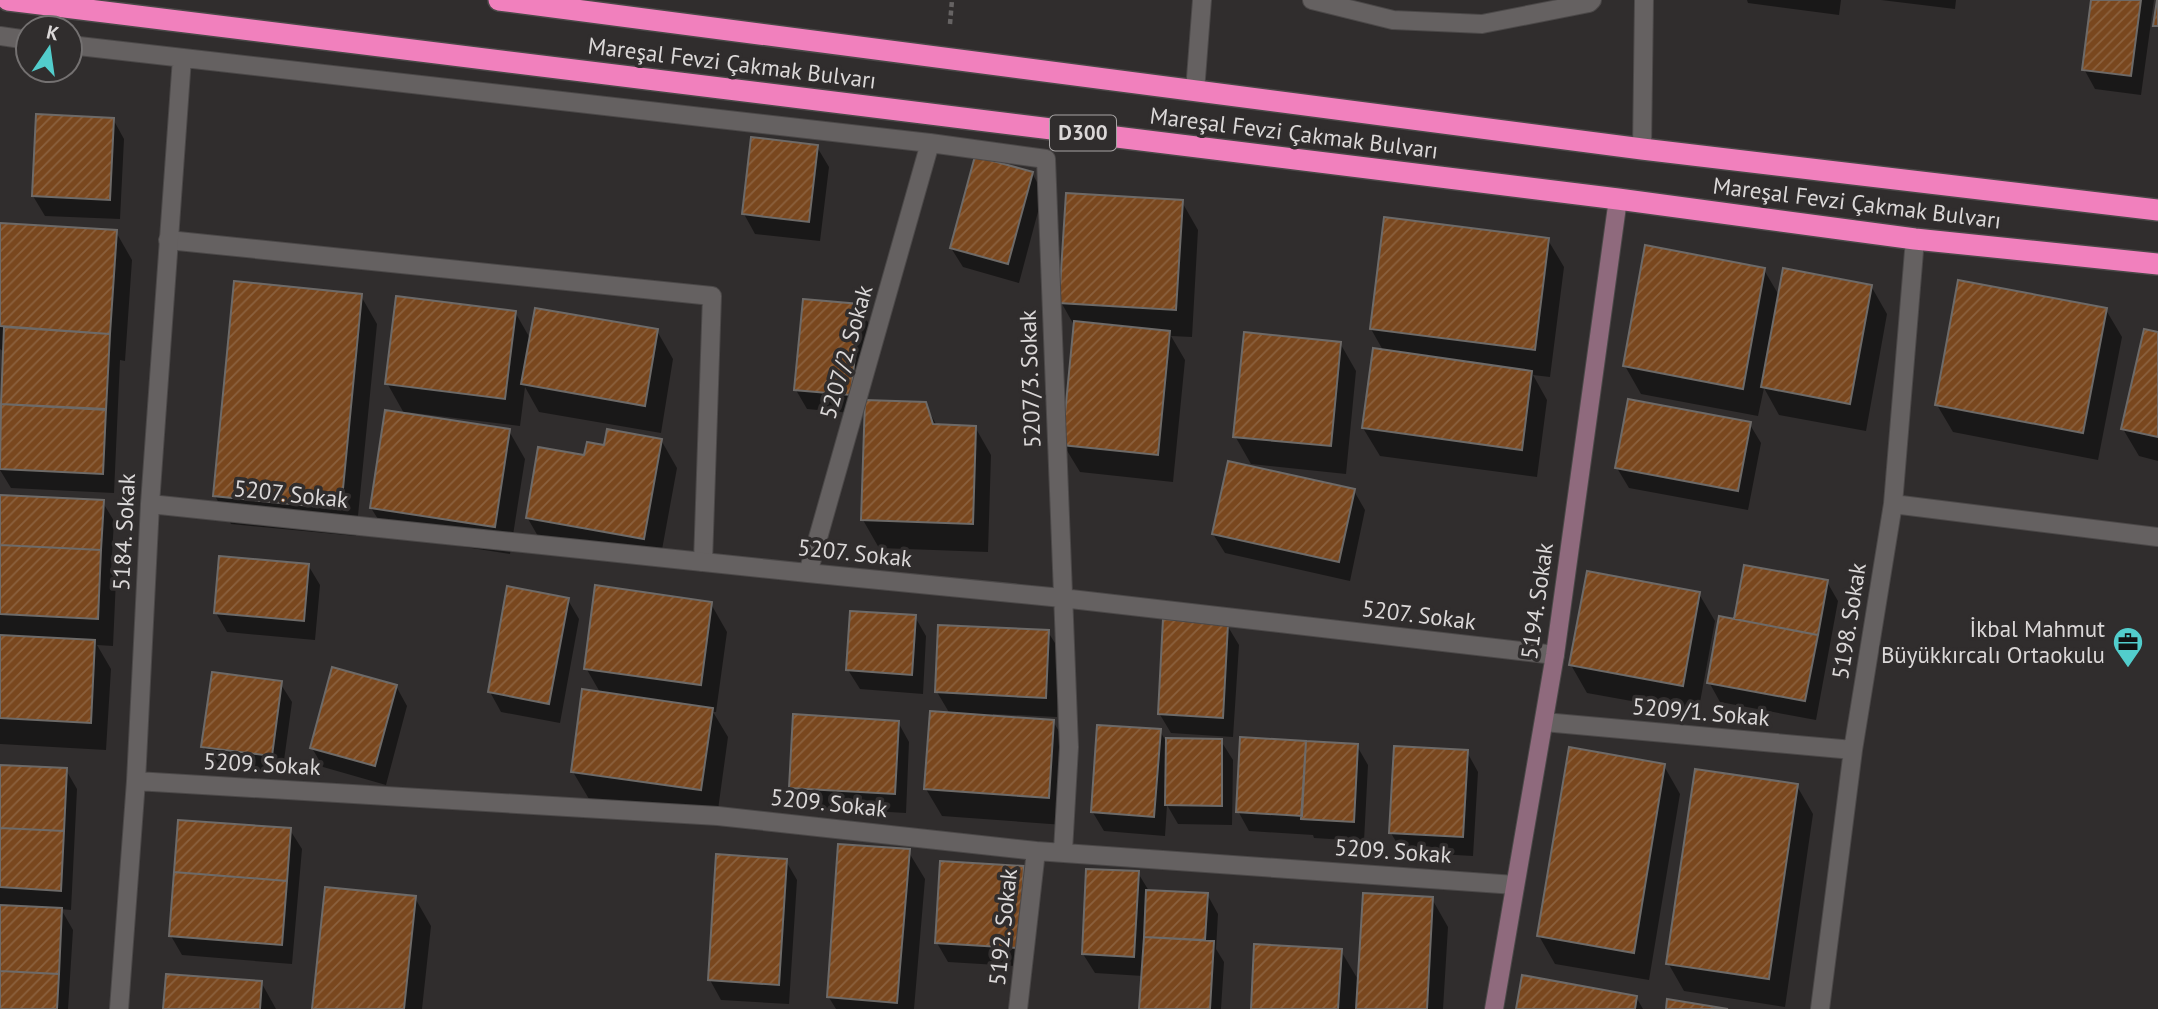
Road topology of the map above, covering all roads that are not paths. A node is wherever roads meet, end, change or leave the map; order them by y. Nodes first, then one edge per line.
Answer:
1 (8, 0) edge
2 (499, 0) edge
3 (1202, 0) edge
4 (1312, 0) edge
5 (1592, 0) edge
6 (1644, 0) edge
7 (84, 47) edge
8 (182, 58) junction
9 (1195, 91) junction
10 (930, 144) junction
11 (1642, 149) junction
12 (1618, 199) junction
13 (2158, 210) edge
14 (1915, 239) junction
15 (169, 240) junction
16 (2158, 264) edge
17 (150, 504) junction
18 (1893, 504) junction
19 (2158, 537) edge
20 (703, 562) junction
21 (808, 573) junction
22 (1062, 598) junction
23 (1555, 655) junction
24 (1544, 722) junction
25 (1853, 750) junction
26 (136, 781) junction
27 (1036, 851) junction
28 (1063, 851) junction
29 (1516, 885) junction
30 (119, 1009) edge
31 (1018, 1009) edge
32 (1494, 1009) edge
33 (1820, 1009) edge

1 - 12 highway, Mareşal Fevzi Çakmak Bulvarı / D300
2 - 9 highway, Mareşal Fevzi Çakmak Bulvarı
3 - 9 street
4 - 5 street
6 - 11 street
7 - 8 street
8 - 10 street
8 - 15 street, 5184. Sokak
9 - 11 highway, Mareşal Fevzi Çakmak Bulvarı
10 - 21 street, 5207/2. Sokak
10 - 22 street, 5207/3. Sokak
11 - 13 highway, Mareşal Fevzi Çakmak Bulvarı
12 - 14 highway, Mareşal Fevzi Çakmak Bulvarı / D300
12 - 23 street, 5194. Sokak
14 - 16 highway, Mareşal Fevzi Çakmak Bulvarı / D300
14 - 18 street, 5198. Sokak
15 - 17 street, 5184. Sokak
15 - 20 street
17 - 20 street, 5207. Sokak
17 - 26 street, 5184. Sokak
18 - 19 street
18 - 25 street, 5198. Sokak
20 - 21 street, 5207. Sokak
21 - 22 street, 5207. Sokak
22 - 23 street, 5207. Sokak
22 - 28 street, 5207/3. Sokak
23 - 24 street, 5194. Sokak
24 - 25 street, 5209/1. Sokak
24 - 29 street, 5194. Sokak
25 - 33 street, 5198. Sokak
26 - 27 street, 5209. Sokak
26 - 30 street, 5184. Sokak
27 - 28 street, 5209. Sokak
27 - 31 street, 5192. Sokak
28 - 29 street, 5209. Sokak
29 - 32 street, 5194. Sokak

